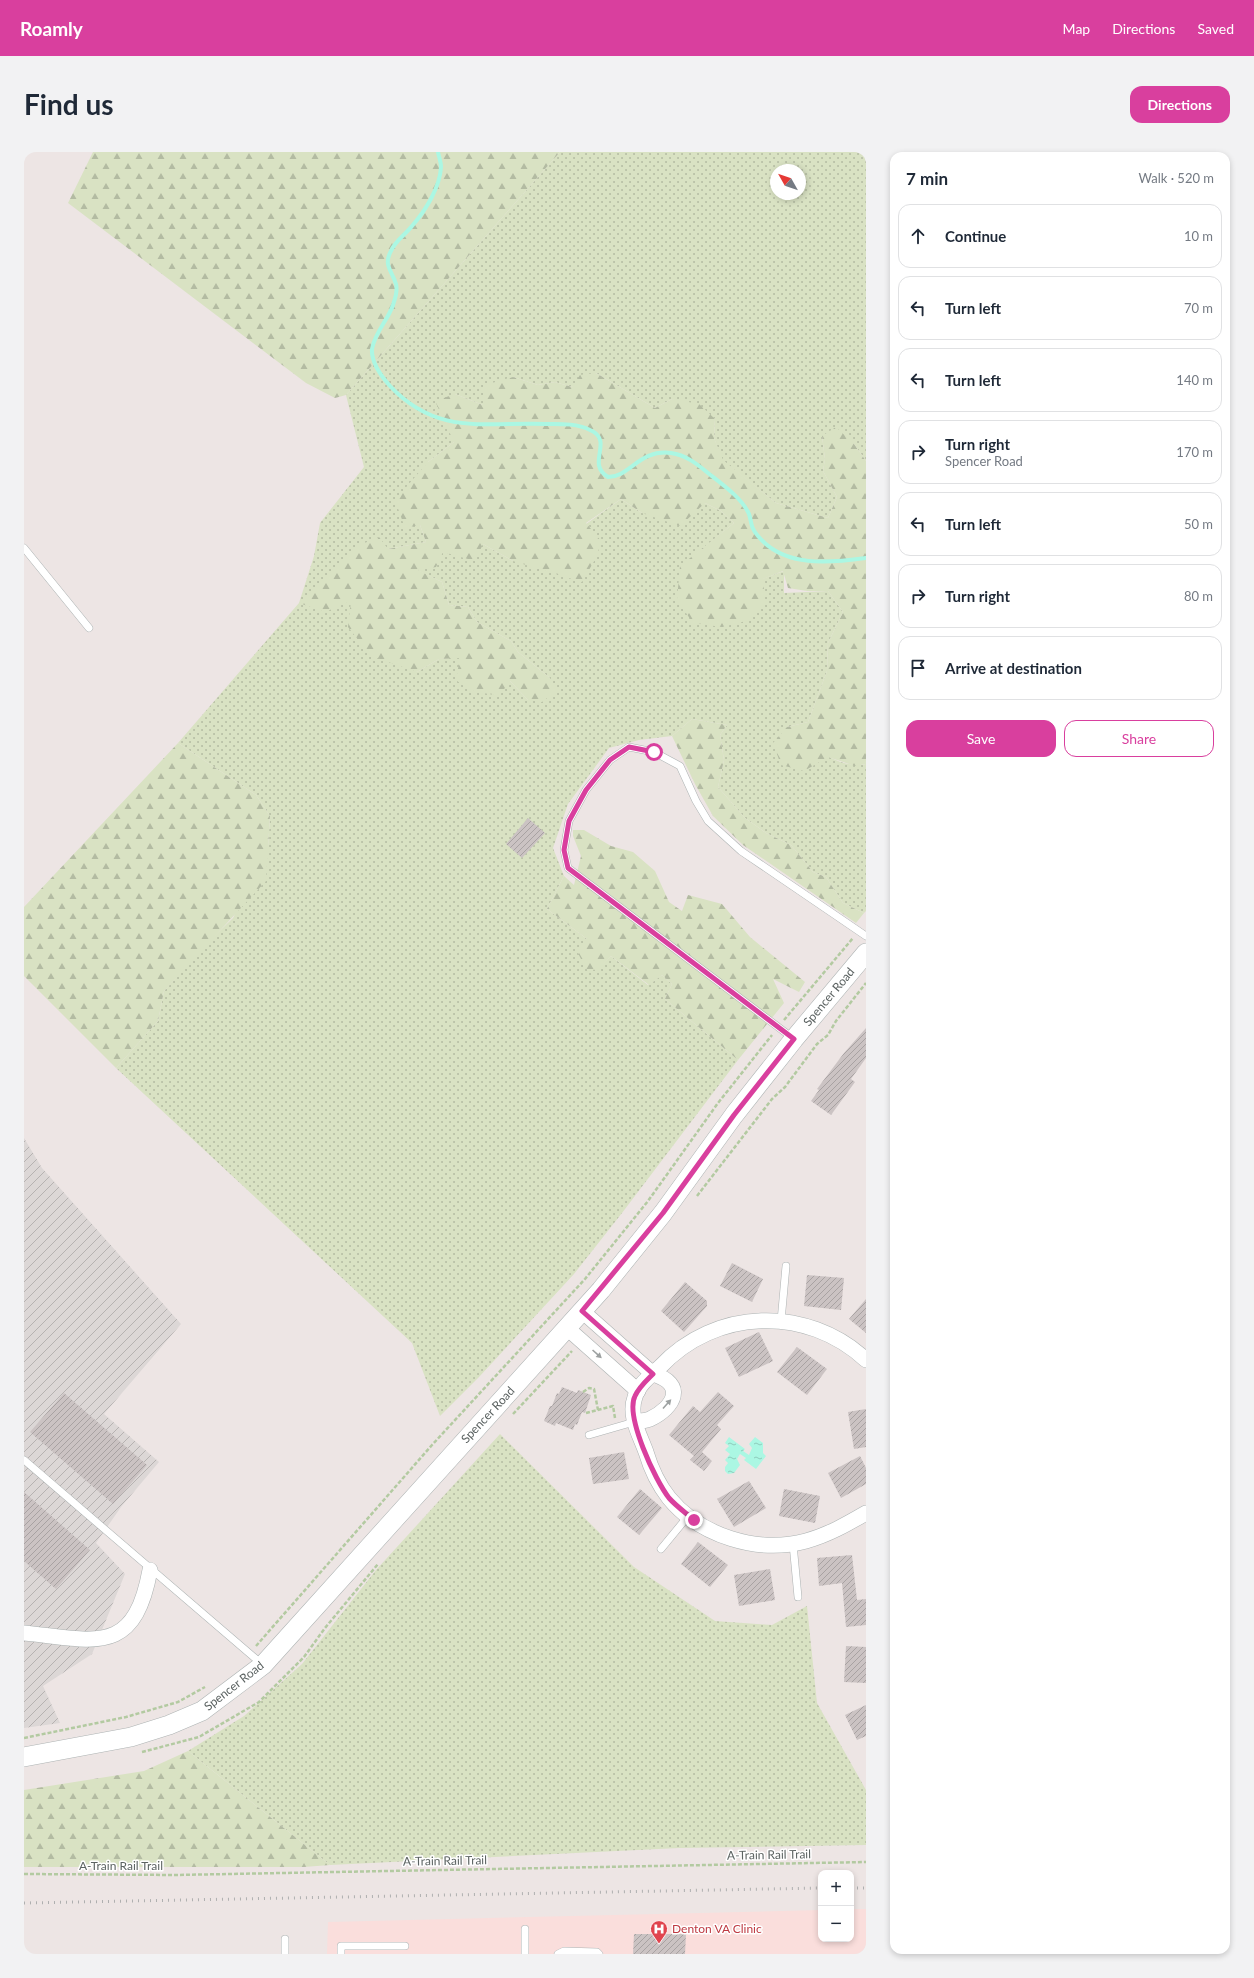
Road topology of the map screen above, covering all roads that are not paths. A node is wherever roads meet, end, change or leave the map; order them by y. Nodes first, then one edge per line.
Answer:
1 (24, 548) edge
2 (89, 628) dead end
3 (866, 936) edge
4 (866, 953) edge
5 (794, 1039) junction
6 (786, 1266) dead end
7 (582, 1311) junction
8 (781, 1321) junction
9 (567, 1328) junction
10 (866, 1360) edge
11 (653, 1374) junction
12 (638, 1391) junction
13 (634, 1422) junction
14 (589, 1435) dead end
15 (24, 1460) edge
16 (866, 1513) edge
17 (689, 1515) junction
18 (793, 1544) junction
19 (661, 1549) dead end
20 (150, 1570) junction
21 (798, 1597) dead end
22 (24, 1633) edge
23 (256, 1659) junction
24 (24, 1757) edge
25 (524, 1929) dead end
26 (285, 1939) dead end
27 (405, 1946) dead end
28 (285, 1954) edge
29 (341, 1954) edge
30 (525, 1954) edge
31 (558, 1954) edge
32 (599, 1954) edge

1 - 2 lane
3 - 5 lane
4 - 5 street, Spencer Road
5 - 7 street, Spencer Road
6 - 8 lane
7 - 9 street, Spencer Road
7 - 11 street
8 - 10 street
8 - 11 street
9 -> 12 street
9 - 23 street, Spencer Road
11 - 12 street
13 -> 11 street
12 - 13 street
13 - 14 lane
13 - 17 street
15 - 20 lane
16 - 18 street
17 - 18 street
17 - 19 lane
18 - 21 lane
20 - 22 street
20 - 23 lane
23 - 24 street, Spencer Road
25 - 30 lane
26 - 28 lane
27 - 29 lane
31 - 32 lane

